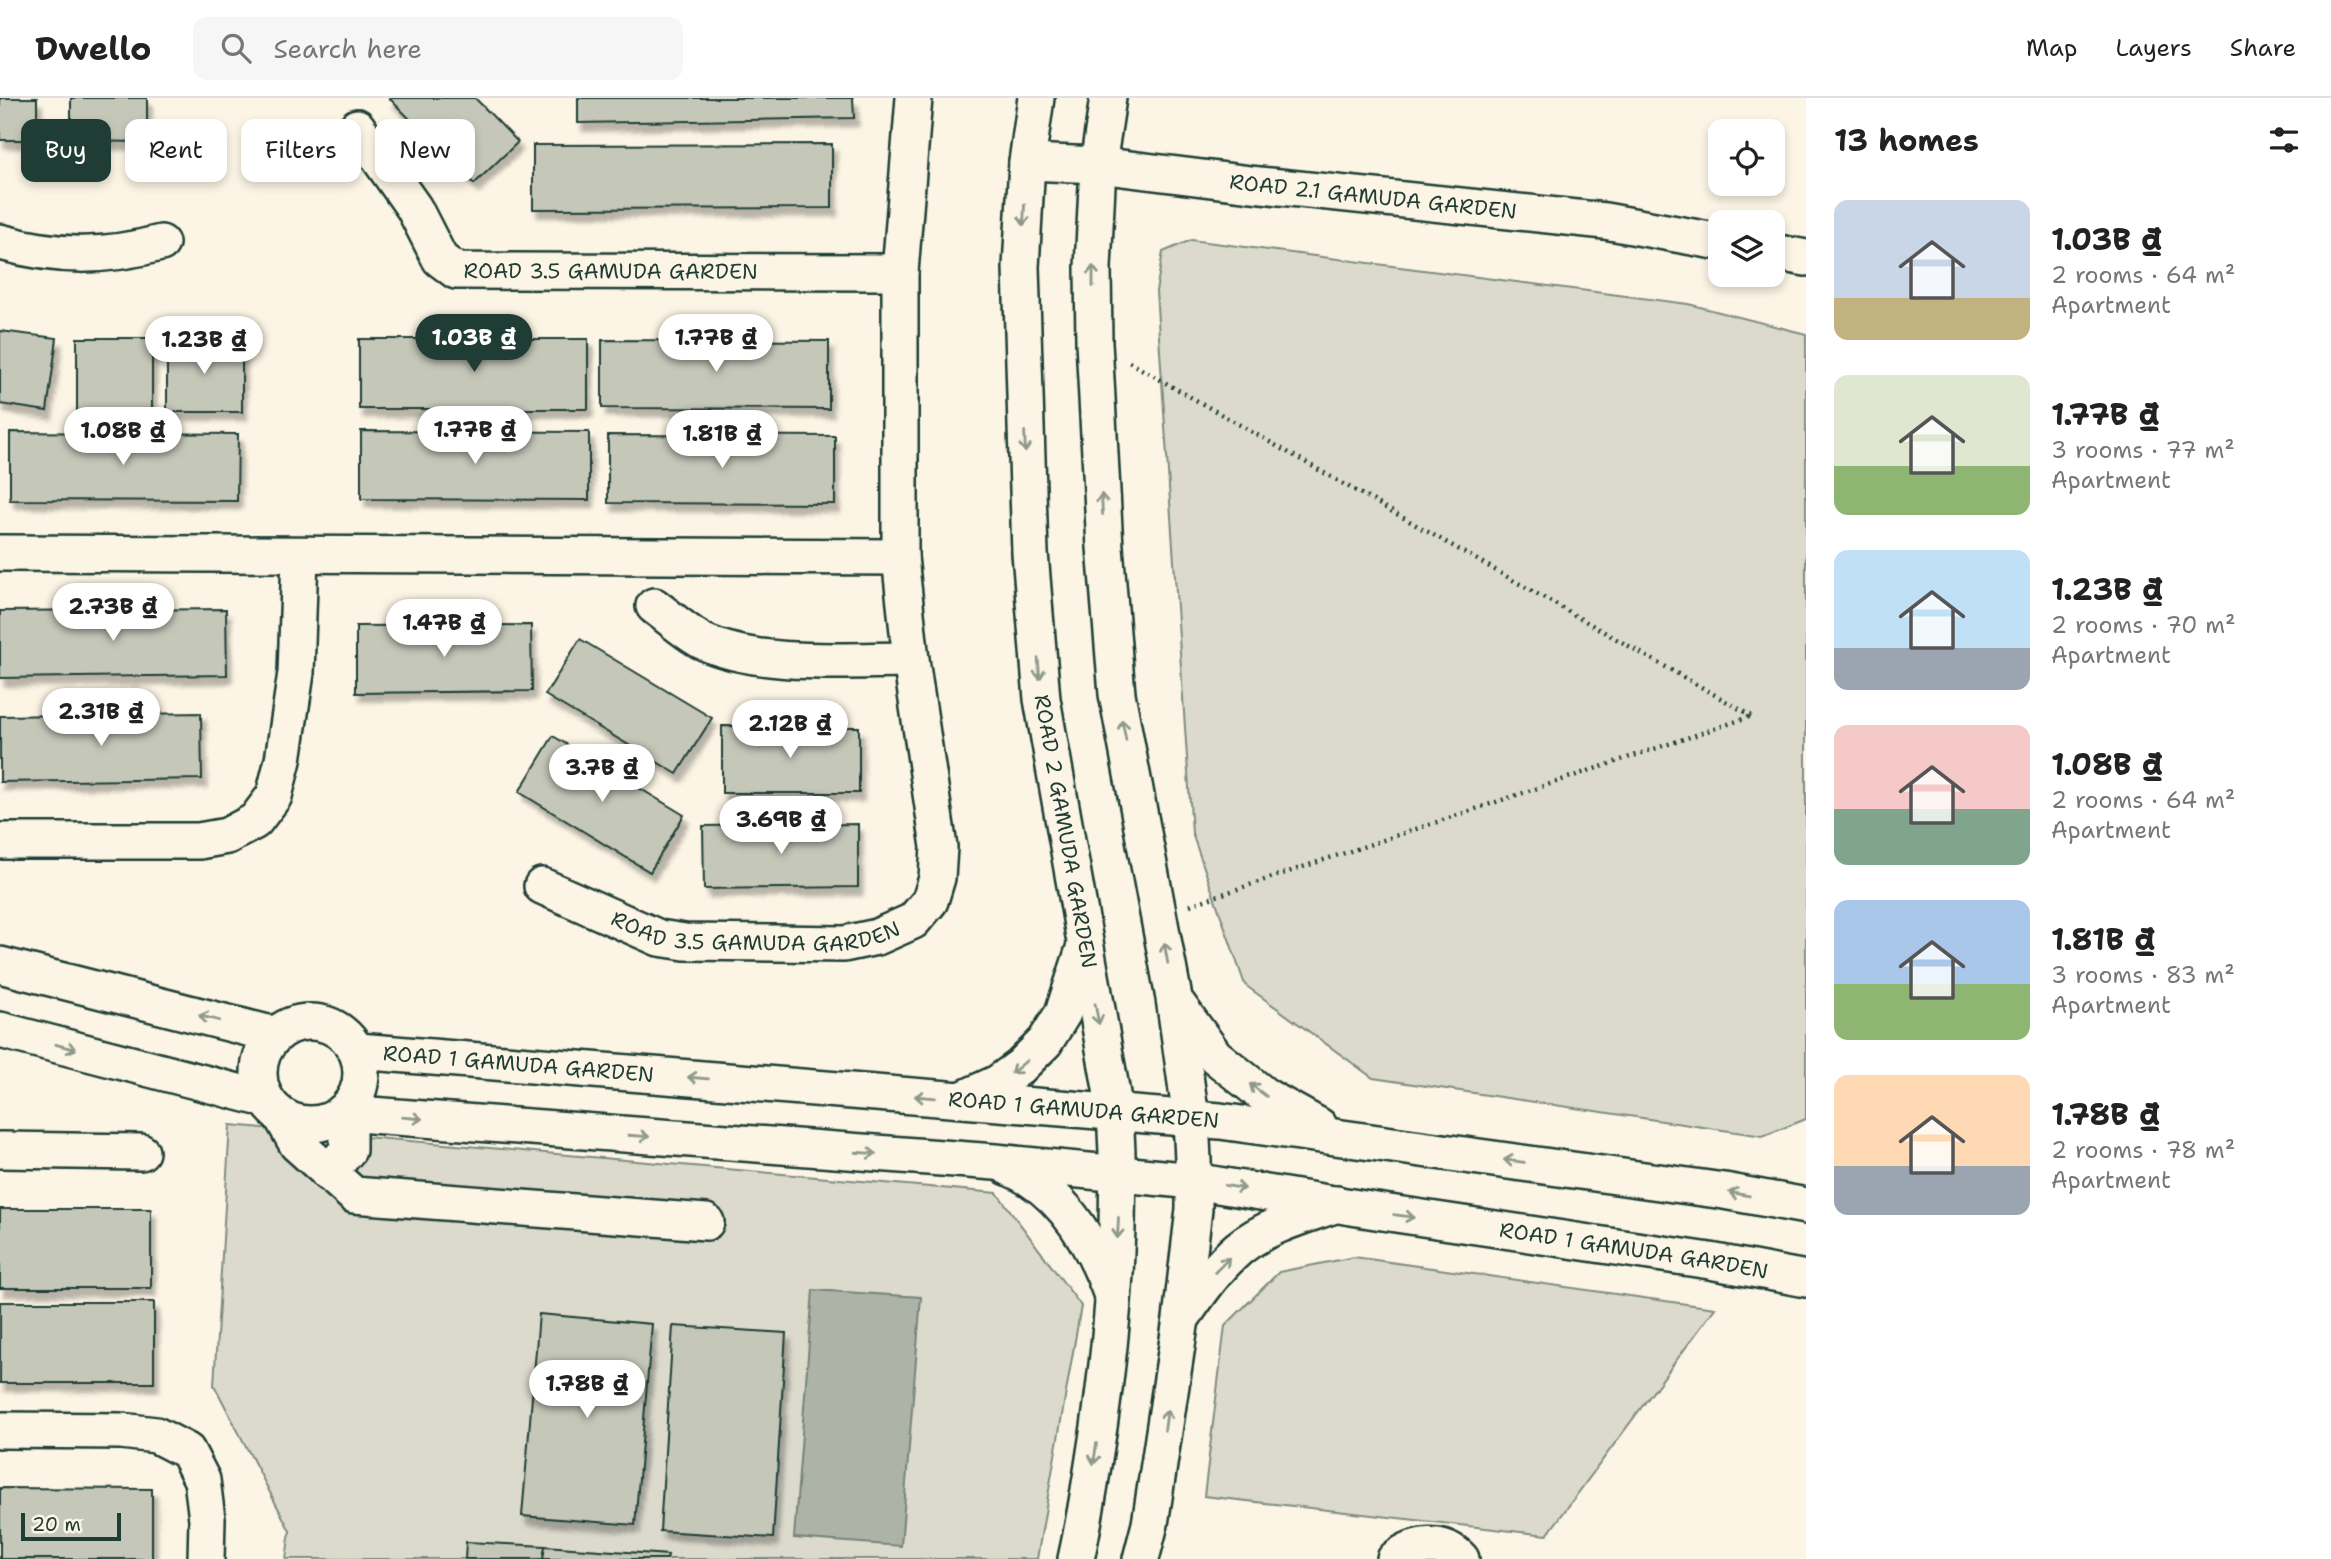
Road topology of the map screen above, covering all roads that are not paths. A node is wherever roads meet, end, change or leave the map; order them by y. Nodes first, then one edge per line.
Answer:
1 (1036, 98) edge
2 (1108, 98) edge
3 (913, 112) edge
4 (361, 133) edge
5 (1027, 162) junction
6 (1098, 164) junction
7 (1708, 240) edge
8 (0, 242) edge
9 (161, 243) dead end
10 (1785, 254) edge
11 (1806, 258) edge
12 (900, 272) junction
13 (0, 554) edge
14 (300, 556) junction
15 (900, 557) junction
16 (654, 606) dead end
17 (911, 660) junction
18 (0, 841) edge
19 (542, 886) dead end
20 (1085, 945) junction
21 (1, 970) edge
22 (1174, 998) junction
23 (0, 1030) edge
24 (275, 1034) junction
25 (358, 1052) junction
26 (961, 1100) junction
27 (273, 1108) junction
28 (1115, 1111) junction
29 (340, 1116) junction
30 (1191, 1118) junction
31 (1338, 1135) junction
32 (0, 1150) edge
33 (141, 1152) dead end
34 (995, 1162) junction
35 (328, 1173) junction
36 (1119, 1173) junction
37 (1194, 1181) junction
38 (1337, 1204) junction
39 (1806, 1206) edge
40 (706, 1222) dead end
41 (1806, 1279) edge
42 (1114, 1302) junction
43 (1181, 1319) junction
44 (0, 1430) edge
45 (206, 1559) edge
46 (1076, 1559) edge
47 (1141, 1559) edge
48 (1395, 1559) edge
49 (1461, 1559) edge

1 - 5 street, ROAD 2 GAMUDA GARDEN
2 - 6 street
3 - 12 street, ROAD 3.5 GAMUDA GARDEN
4 - 12 street, ROAD 3.5 GAMUDA GARDEN
5 - 6 street, ROAD 2.1 GAMUDA GARDEN
5 -> 20 street, ROAD 2 GAMUDA GARDEN
6 - 7 street, ROAD 2.1 GAMUDA GARDEN
22 -> 6 street
8 - 9 street
10 - 11 street
12 - 15 street, ROAD 3.5 GAMUDA GARDEN
13 - 14 street
14 - 15 street
14 - 18 street
15 - 17 street, ROAD 3.5 GAMUDA GARDEN
16 - 17 street
17 - 19 street, ROAD 3.5 GAMUDA GARDEN
20 -> 26 street
20 -> 28 street, ROAD 2 GAMUDA GARDEN
24 -> 21 street
22 - 30 street
31 -> 22 street
23 -> 27 street
24 - 25 street
24 - 27 street
26 -> 25 street, ROAD 1 GAMUDA GARDEN
25 - 29 street
26 - 28 street, ROAD 1 GAMUDA GARDEN
27 - 29 street
27 - 35 street
28 - 30 street, ROAD 1 GAMUDA GARDEN
28 - 36 street, ROAD 2 GAMUDA GARDEN
29 -> 34 street
29 - 35 street
30 - 31 street, ROAD 1 GAMUDA GARDEN
30 - 37 street
39 -> 31 street, ROAD 1 GAMUDA GARDEN
32 - 33 street
34 - 36 street
34 - 42 street
35 - 40 street
36 - 37 street, ROAD 1 GAMUDA GARDEN
36 -> 42 street, ROAD 2 GAMUDA GARDEN
37 -> 38 street, ROAD 1 GAMUDA GARDEN
37 - 43 street
38 -> 41 street, ROAD 1 GAMUDA GARDEN
43 -> 38 street
42 -> 46 street, ROAD 2 GAMUDA GARDEN
47 -> 43 street
44 - 45 street
48 - 49 street

